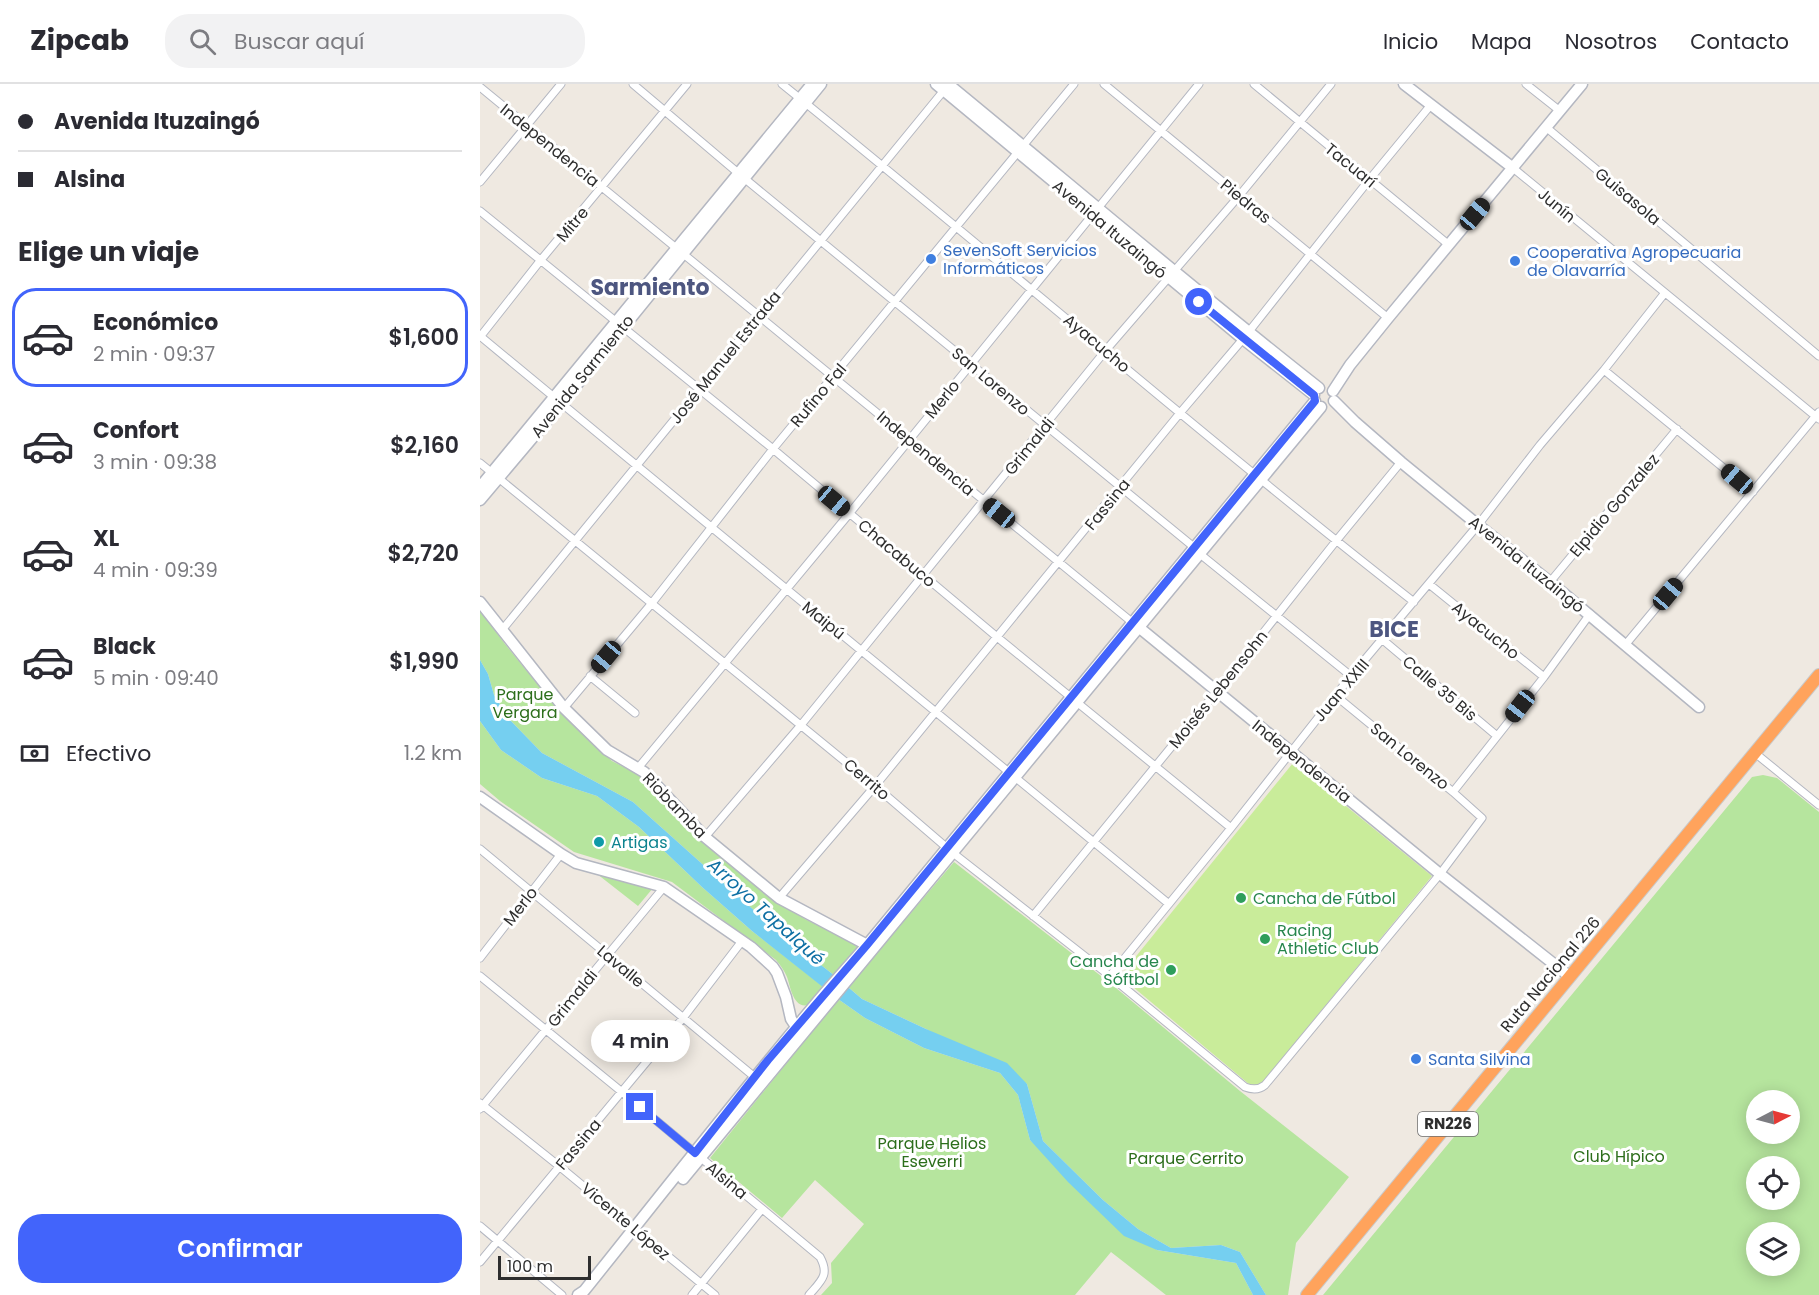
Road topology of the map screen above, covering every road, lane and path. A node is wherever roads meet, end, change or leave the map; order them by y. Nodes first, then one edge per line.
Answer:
1 (561, 84) edge
2 (633, 84) edge
3 (687, 84) edge
4 (782, 84) edge
5 (812, 84) edge
6 (821, 84) edge
7 (1074, 84) edge
8 (1104, 84) edge
9 (1199, 84) edge
10 (1254, 84) edge
11 (1331, 84) edge
12 (1404, 84) edge
13 (1526, 84) edge
14 (1582, 84) edge
15 (945, 85) edge
16 (480, 87) edge
17 (803, 101) junction
18 (1430, 106) junction
19 (666, 111) junction
20 (1560, 111) junction
21 (1299, 123) junction
22 (527, 125) junction
23 (1547, 128) junction
24 (1160, 131) junction
25 (1021, 149) junction
26 (883, 166) junction
27 (1513, 168) junction
28 (741, 176) junction
29 (1369, 180) junction
30 (480, 182) edge
31 (603, 188) junction
32 (1239, 196) junction
33 (480, 210) edge
34 (1096, 211) junction
35 (956, 227) junction
36 (820, 241) junction
37 (1449, 245) junction
38 (679, 250) junction
39 (1310, 254) junction
40 (540, 261) junction
41 (1172, 274) junction
42 (1032, 290) junction
43 (1664, 294) junction
44 (894, 301) junction
45 (759, 316) junction
46 (1388, 318) junction
47 (619, 324) junction
48 (480, 336) edge
49 (1246, 336) junction
50 (1106, 350) junction
51 (1819, 356) edge
52 (971, 364) junction
53 (1605, 370) junction
54 (834, 377) junction
55 (698, 389) junction
56 (1324, 397) junction
57 (557, 400) junction
58 (1180, 413) junction
59 (1818, 416) edge
60 (1045, 426) junction
61 (1677, 429) junction
62 (909, 439) junction
63 (773, 450) junction
64 (1401, 462) junction
65 (480, 463) edge
66 (636, 466) junction
67 (495, 476) junction
68 (1257, 477) junction
69 (480, 487) edge
70 (1121, 487) junction
71 (1753, 492) junction
72 (480, 500) edge
73 (983, 501) junction
74 (849, 514) junction
75 (1478, 525) junction
76 (712, 528) junction
77 (575, 541) junction
78 (1336, 541) junction
79 (1198, 551) junction
80 (1059, 562) junction
81 (922, 574) junction
82 (1550, 582) junction
83 (1429, 584) junction
84 (786, 590) junction
85 (480, 602) edge
86 (1414, 602) junction
87 (652, 603) junction
88 (1590, 614) junction
89 (1277, 615) junction
90 (1136, 626) junction
91 (502, 630) junction
92 (997, 637) junction
93 (1383, 640) junction
94 (1626, 644) junction
95 (862, 651) junction
96 (726, 664) junction
97 (1819, 675) edge
98 (590, 676) junction
99 (1351, 676) junction
100 (1544, 677) junction
101 (1217, 691) junction
102 (1336, 696) junction
103 (1074, 699) junction
104 (1700, 707) dead end
105 (564, 708) junction
106 (937, 711) junction
107 (635, 713) dead end
108 (801, 725) junction
109 (1497, 736) junction
110 (1290, 752) junction
111 (1755, 753) junction
112 (1156, 766) junction
113 (638, 768) junction
114 (1013, 774) junction
115 (875, 786) junction
116 (1453, 792) junction
117 (480, 797) edge
118 (1819, 805) edge
119 (494, 808) junction
120 (480, 810) edge
121 (1232, 828) junction
122 (705, 837) junction
123 (1094, 842) junction
124 (480, 849) edge
125 (950, 850) junction
126 (561, 854) junction
127 (1440, 874) junction
128 (664, 887) junction
129 (532, 891) junction
130 (779, 898) junction
131 (1169, 904) junction
132 (1033, 916) junction
133 (742, 941) junction
134 (870, 947) junction
135 (607, 954) junction
136 (480, 958) edge
137 (480, 976) edge
138 (1110, 976) junction
139 (1569, 976) junction
140 (786, 997) junction
141 (816, 1007) junction
142 (683, 1018) junction
143 (545, 1030) junction
144 (799, 1031) junction
145 (758, 1080) junction
146 (622, 1092) junction
147 (481, 1106) edge
148 (698, 1156) junction
149 (559, 1166) junction
150 (762, 1209) junction
151 (480, 1226) edge
152 (637, 1230) junction
153 (498, 1240) junction
154 (480, 1263) edge
155 (701, 1284) junction
156 (562, 1295) edge
157 (578, 1295) edge
158 (590, 1295) edge
159 (692, 1295) edge
160 (715, 1295) edge
161 (809, 1295) edge
162 (1307, 1295) edge

1 - 22 street
2 - 19 street, San Lorenzo
3 - 19 street, Mitre
4 - 17 street, Ayacucho
5 - 17 main road, Avenida Sarmiento
6 - 17 main road, Avenida Sarmiento
7 - 25 street, Rufino Fal
8 - 24 street, Piedras
9 - 24 street, Merlo
10 - 21 street, Tacuarí
11 - 21 street, Grimaldi
12 - 18 main road, Junín
13 - 20 street
14 - 20 main road
15 - 25 main road, Avenida Ituzaingó
15 - 26 street, José Manuel Estrada
16 - 22 street, Independencia
17 - 26 street, Ayacucho
17 - 28 main road, Avenida Sarmiento
18 - 27 main road, Junín
18 - 29 street, Fassina
19 - 28 street, San Lorenzo
19 - 31 street, Mitre
20 - 23 main road
21 - 29 street, Tacuarí
21 - 32 street, Grimaldi
22 - 30 street
22 - 31 street, Independencia
23 - 27 main road
23 - 51 street, Guisasola
24 - 32 street, Piedras
24 - 34 street, Merlo
25 - 34 main road, Avenida Ituzaingó
25 - 35 street, Rufino Fal
26 - 35 street, Ayacucho
26 - 36 street, José Manuel Estrada
27 - 37 main road
27 - 43 street, Junín
28 - 36 street, San Lorenzo
28 - 38 main road, Avenida Sarmiento
29 - 37 street, Tacuarí
29 - 39 street, Fassina
31 - 38 street, Independencia
31 - 40 street, Mitre
32 - 39 street, Piedras
32 - 41 street, Grimaldi
33 - 40 street, Chacabuco
34 - 41 main road, Avenida Ituzaingó
34 - 42 street, Merlo
35 - 42 street, Ayacucho
35 - 44 street, Rufino Fal
36 - 44 street, San Lorenzo
36 - 45 street, José Manuel Estrada
37 - 46 main road
38 - 45 street, Independencia
38 - 47 main road, Avenida Sarmiento
39 - 46 street, Piedras
39 - 49 street, Fassina
40 - 47 street, Chacabuco
40 - 48 street, Mitre
41 - 49 main road, Avenida Ituzaingó
41 - 50 street, Grimaldi
42 - 50 street, Ayacucho
42 - 52 street, Merlo
43 - 53 street, Juan XXIII
43 - 59 street, Junín
44 - 52 street, San Lorenzo
44 - 54 street, Rufino Fal
45 - 54 street, Independencia
45 - 55 street, José Manuel Estrada
46 - 56 main road
47 - 55 street, Chacabuco
47 - 57 main road, Avenida Sarmiento
48 - 57 street, Maipú
49 - 56 main road, Avenida Ituzaingó
49 - 58 street, Fassina
50 - 58 street, Ayacucho
50 - 60 street, Grimaldi
52 - 60 street, San Lorenzo
52 - 62 street, Merlo
53 - 61 street
53 - 75 street, Juan XXIII
54 - 62 street, Independencia
54 - 63 street, Rufino Fal
55 - 63 street, Chacabuco
55 - 66 street, José Manuel Estrada
56 - 64 main road, Avenida Ituzaingó
56 - 68 main road
57 - 66 street, Maipú
57 - 67 main road, Avenida Sarmiento
58 - 68 street, Ayacucho
58 - 70 street, Fassina
59 - 71 street
60 - 70 street, San Lorenzo
60 - 73 street, Grimaldi
61 - 71 street
61 - 82 street, Elpidio Gonzalez
62 - 73 street, Independencia
62 - 74 street, Merlo
63 - 74 street, Chacabuco
63 - 76 street, Rufino Fal
64 - 75 main road, Avenida Ituzaingó
64 - 78 street, Moisés Lebensohn
65 - 67 street, Cerrito
66 - 76 street, Maipú
66 - 77 street, José Manuel Estrada
67 - 69 main road, Avenida Sarmiento
67 - 72 main road, Avenida Sarmiento
67 - 77 street, Cerrito
68 - 78 street, Ayacucho
68 - 79 main road
70 - 79 street, San Lorenzo
70 - 80 street, Fassina
71 - 94 street
73 - 80 street, Independencia
73 - 81 street, Grimaldi
74 - 81 street, Chacabuco
74 - 84 street, Merlo
75 - 82 main road, Avenida Ituzaingó
75 - 83 street, Juan XXIII
76 - 84 street, Maipú
76 - 87 street, Rufino Fal
77 - 87 street, Cerrito
77 - 91 street, José Manuel Estrada
78 - 86 street, Ayacucho
78 - 89 street, Moisés Lebensohn
79 - 89 street, San Lorenzo
79 - 90 main road
80 - 90 street, Independencia
80 - 92 street, Fassina
81 - 92 street, Chacabuco
81 - 95 street, Grimaldi
82 - 88 main road, Avenida Ituzaingó
83 - 86 street, Juan XXIII
83 - 100 street, Ayacucho
84 - 95 street, Maipú
84 - 96 street, Merlo
85 - 91 main road, Riobamba
86 - 93 street, Juan XXIII
87 - 96 street, Cerrito
87 - 98 street, Rufino Fal
88 - 94 main road, Avenida Ituzaingó
88 - 100 street
89 - 99 street, San Lorenzo
89 - 101 street, Moisés Lebensohn
90 - 101 main road, Independencia
90 - 103 main road
91 - 105 main road, Riobamba
92 - 103 street, Chacabuco
92 - 106 street, Fassina
93 - 99 street, Juan XXIII
93 - 109 street, Calle 35 Bis
94 - 104 main road, Avenida Ituzaingó
95 - 106 street, Maipú
95 - 108 street, Grimaldi
96 - 108 street, Cerrito
96 - 113 street, Merlo
97 - 111 highway, Ruta Nacional 226 / RN226
98 - 105 street, Rufino Fal
98 - 107 street
99 - 102 street, Juan XXIII
100 - 109 street
101 - 110 main road, Independencia
101 - 112 street, Moisés Lebensohn
102 - 110 street, Juan XXIII
102 - 116 street, San Lorenzo
103 - 112 street, Chacabuco
103 - 114 main road
105 - 113 main road, Riobamba
106 - 114 street, Maipú
106 - 115 street, Fassina
108 - 115 street, Cerrito
108 - 122 street, Grimaldi
109 - 116 street
110 - 121 street, Juan XXIII
110 - 127 main road, Independencia
111 - 118 street
111 - 139 highway, Ruta Nacional 226 / RN226
112 - 121 street, Chacabuco
112 - 123 street, Moisés Lebensohn
113 - 122 main road, Riobamba
114 - 123 street, Maipú
114 - 125 main road
115 - 125 street, Cerrito
115 - 130 street, Fassina
116 - 127 street, San Lorenzo
117 - 119 main road
119 - 120 main road
119 - 126 main road
121 - 131 street, Juan XXIII
122 - 130 main road, Riobamba
123 - 131 street, Maipú
123 - 132 street, Moisés Lebensohn
124 - 129 street, Lavalle
125 - 132 street, Cerrito
125 - 134 main road
126 - 128 main road
126 - 129 street, Merlo
127 - 138 street, Cerrito
127 - 139 main road, Independencia
128 - 133 main road
128 - 135 street, Grimaldi
129 - 135 street, Lavalle
129 - 136 street, Merlo
130 - 134 main road, Riobamba
131 - 138 street, Juan XXIII
132 - 138 street, Cerrito
133 - 140 main road
133 - 142 street, Fassina
134 - 141 main road
135 - 142 street, Lavalle
135 - 143 street, Grimaldi
137 - 143 street, Alsina
139 - 162 highway, Ruta Nacional 226 / RN226
140 - 141 main road
140 - 144 main road
141 - 144 main road
142 - 145 street, Lavalle
142 - 146 street, Fassina
143 - 146 street, Alsina
143 - 147 street, Grimaldi
144 - 145 main road
145 - 148 main road
146 - 148 street, Alsina
146 - 149 street, Fassina
147 - 149 street, Vicente López
148 - 150 street, Alsina
148 - 152 main road
149 - 152 street, Vicente López
149 - 153 street, Fassina
150 - 155 street
150 - 161 street, Alsina
151 - 153 street
152 - 155 street, Vicente López
152 - 157 main road
152 - 158 main road
153 - 154 street, Fassina
153 - 156 street
155 - 159 street
155 - 160 street, Vicente López

